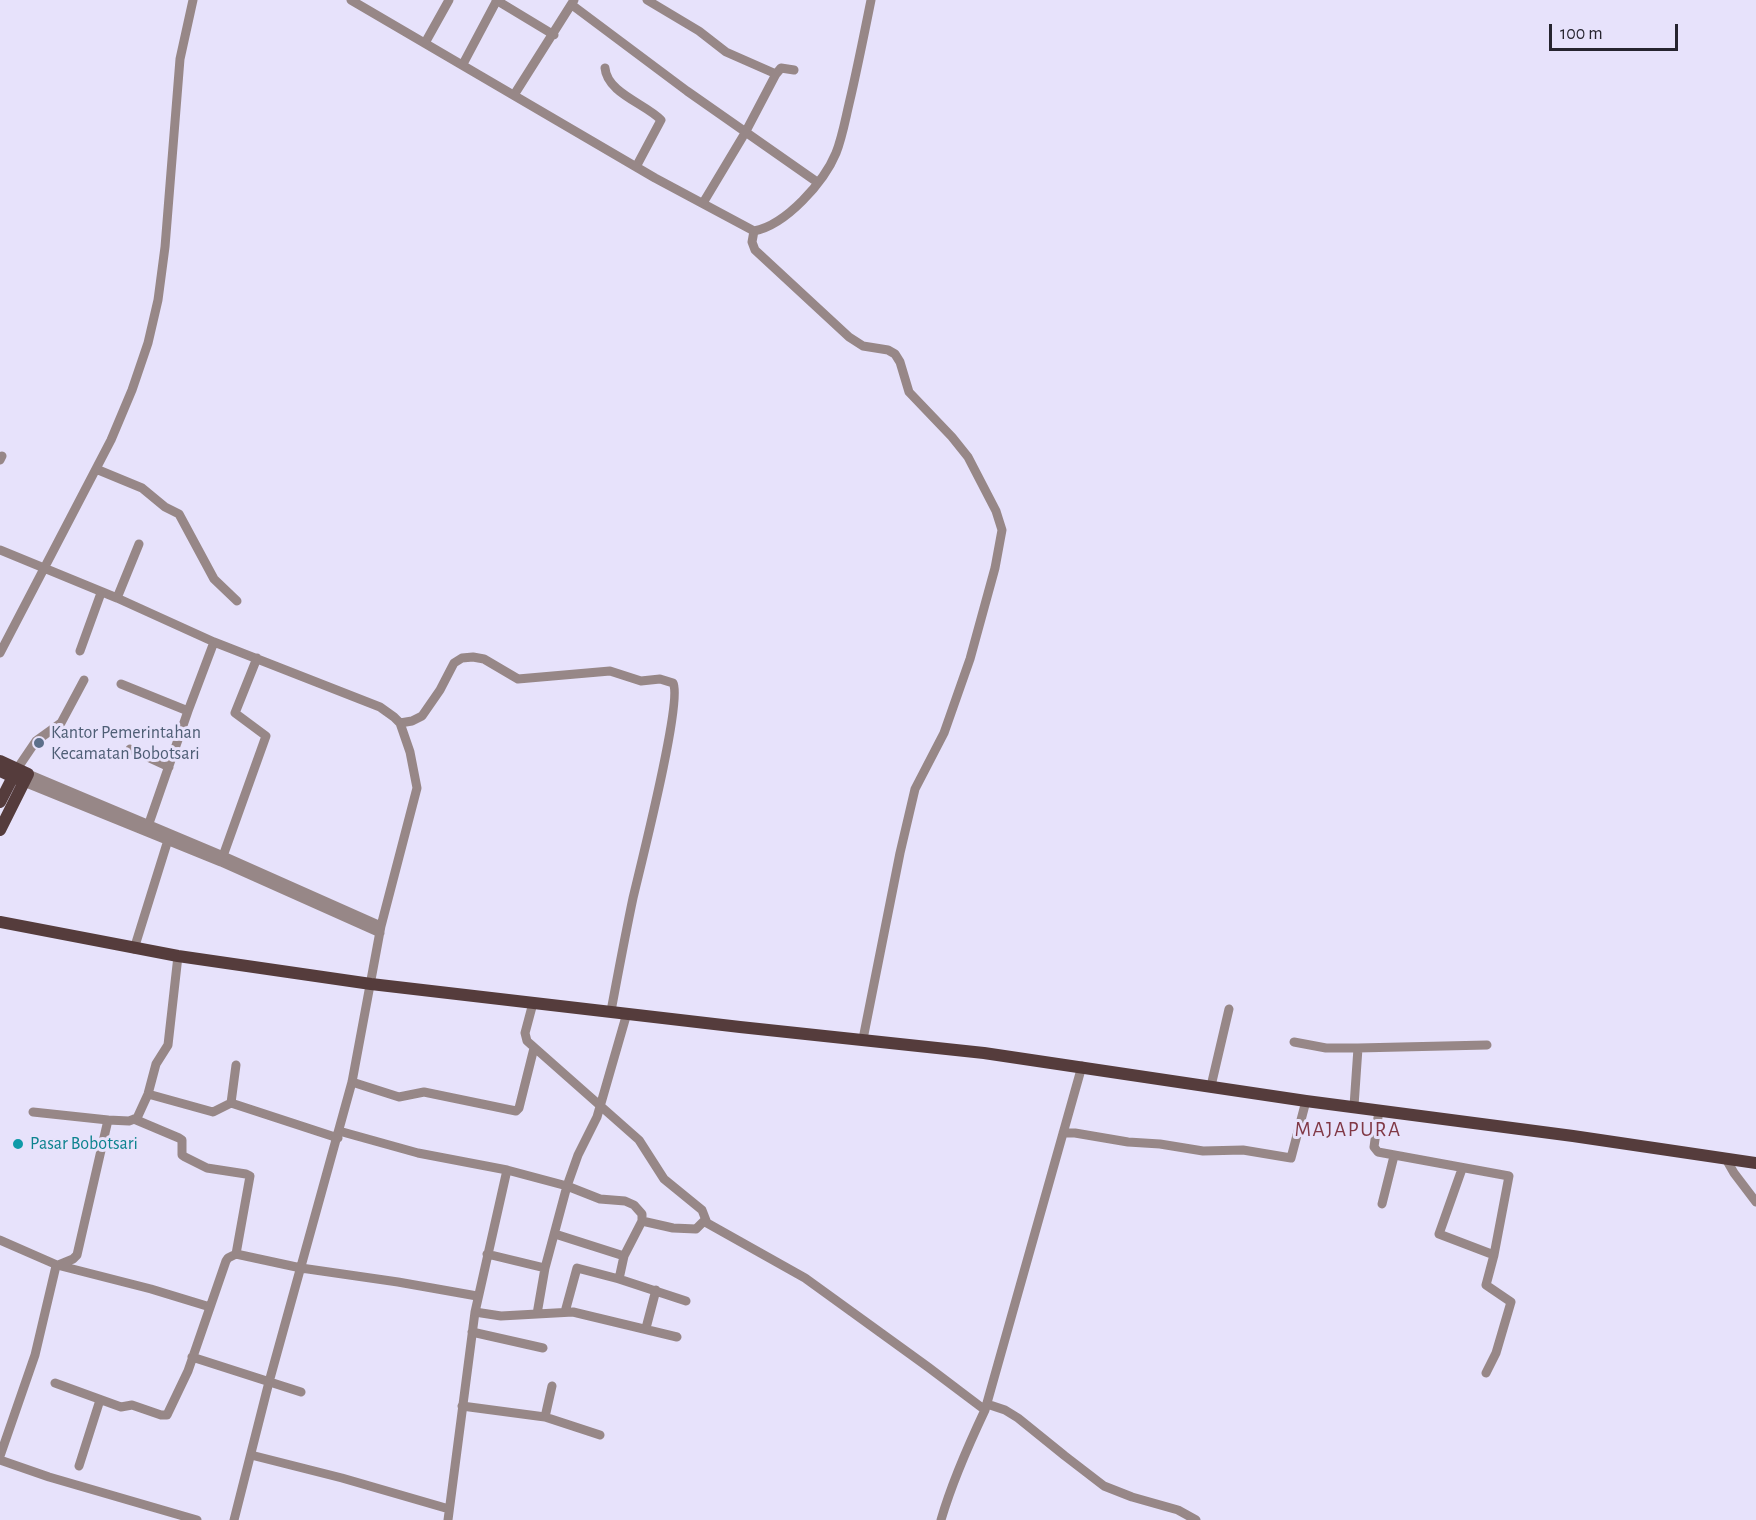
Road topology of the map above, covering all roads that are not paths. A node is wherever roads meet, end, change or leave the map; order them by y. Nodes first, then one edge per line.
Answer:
1 (193, 0) edge
2 (449, 0) edge
3 (497, 0) edge
4 (647, 0) edge
5 (871, 0) edge
6 (358, 2) edge
7 (573, 2) edge
8 (554, 34) junction
9 (425, 43) junction
10 (463, 64) junction
11 (604, 68) dead end
12 (794, 70) dead end
13 (776, 74) junction
14 (514, 95) junction
15 (746, 133) junction
16 (636, 167) junction
17 (817, 182) junction
18 (703, 203) junction
19 (754, 231) junction
20 (96, 469) junction
21 (139, 544) dead end
22 (0, 550) edge
23 (45, 568) junction
24 (101, 592) junction
25 (117, 598) junction
26 (237, 600) dead end
27 (214, 642) junction
28 (80, 651) dead end
29 (0, 653) edge
30 (257, 658) junction
31 (84, 680) dead end
32 (121, 684) dead end
33 (188, 711) junction
34 (400, 723) junction
35 (130, 749) dead end
36 (0, 761) edge
37 (169, 767) junction
38 (0, 771) edge
39 (21, 775) junction
40 (0, 802) edge
41 (148, 828) junction
42 (0, 830) edge
43 (168, 840) junction
44 (223, 856) junction
45 (0, 922) edge
46 (380, 929) junction
47 (135, 949) junction
48 (178, 956) junction
49 (371, 984) junction
50 (533, 1003) junction
51 (1229, 1009) dead end
52 (611, 1011) junction
53 (627, 1013) junction
54 (863, 1039) junction
55 (1294, 1042) dead end
56 (1487, 1045) dead end
57 (534, 1048) junction
58 (1358, 1048) junction
59 (236, 1065) dead end
60 (1082, 1066) junction
61 (352, 1082) junction
62 (1211, 1086) junction
63 (148, 1094) junction
64 (1306, 1101) junction
65 (231, 1103) junction
66 (600, 1105) junction
67 (1354, 1106) junction
68 (1379, 1110) junction
69 (33, 1112) dead end
70 (134, 1119) junction
71 (108, 1120) junction
72 (1063, 1133) junction
73 (338, 1135) junction
74 (1394, 1156) junction
75 (1726, 1159) junction
76 (1756, 1163) edge
77 (1462, 1169) junction
78 (507, 1170) junction
79 (567, 1186) junction
80 (1756, 1202) edge
81 (1382, 1204) dead end
82 (705, 1220) junction
83 (642, 1221) junction
84 (555, 1234) junction
85 (0, 1240) edge
86 (236, 1254) junction
87 (487, 1254) junction
88 (1494, 1255) junction
89 (624, 1256) junction
90 (57, 1265) junction
91 (301, 1268) junction
92 (545, 1268) junction
93 (620, 1279) junction
94 (656, 1290) junction
95 (477, 1296) junction
96 (686, 1301) dead end
97 (210, 1307) junction
98 (475, 1312) junction
99 (565, 1312) junction
100 (537, 1314) junction
101 (646, 1328) junction
102 (472, 1332) junction
103 (677, 1337) dead end
104 (543, 1348) dead end
105 (192, 1357) junction
106 (1486, 1373) dead end
107 (269, 1382) junction
108 (55, 1383) dead end
109 (552, 1386) dead end
110 (300, 1392) dead end
111 (100, 1400) junction
112 (462, 1406) junction
113 (986, 1407) junction
114 (545, 1417) junction
115 (600, 1435) dead end
116 (251, 1455) junction
117 (0, 1458) edge
118 (79, 1466) dead end
119 (449, 1509) junction
120 (197, 1520) edge
121 (234, 1520) edge
122 (448, 1520) edge
123 (941, 1520) edge
124 (1196, 1520) edge

1 - 20 street
2 - 9 street
3 - 8 street
3 - 10 street
4 - 13 street
5 - 17 street
6 - 9 street
7 - 8 street
7 - 15 street
8 - 14 street
9 - 10 street
10 - 14 street
11 - 16 street
12 - 13 street
13 - 15 street
14 - 16 street
15 - 17 street
15 - 18 street
16 - 18 street
17 - 19 street
18 - 19 street
19 - 54 street
20 - 23 street
20 - 26 street
21 - 25 street
22 - 23 street
23 - 24 street
23 - 29 street
24 - 25 street
24 - 28 street
25 - 27 street
27 - 30 street
27 - 33 street
30 - 34 street
30 - 44 street
31 - 39 street
32 - 33 street
33 - 37 street
34 - 46 street
34 - 52 street
35 - 37 street
36 - 39 main road
37 - 41 street
38 - 39 main road
39 - 40 main road
39 - 41 street
39 - 42 main road
41 - 43 street
41 - 44 street
43 - 46 street
43 - 47 street
44 - 46 street
45 - 47 main road
46 - 49 street
47 - 48 main road
48 - 49 main road
48 - 63 street
49 - 50 main road
49 - 61 street
50 - 52 main road
50 - 57 street
51 - 62 street
52 - 53 main road
53 - 54 main road
53 - 66 street
54 - 60 main road
55 - 58 street
56 - 58 street
57 - 61 street
57 - 66 street
58 - 67 street
59 - 65 street
60 - 62 main road
60 - 72 street
61 - 73 street
62 - 64 main road
63 - 65 street
63 - 70 street
64 - 67 main road
64 - 72 street
65 - 73 street
66 - 79 street
66 - 82 street
67 - 68 main road
68 - 74 street
68 - 75 main road
69 - 71 street
70 - 71 street
70 - 86 street
71 - 90 street
72 - 113 street
73 - 78 street
73 - 91 street
74 - 77 street
74 - 81 street
75 - 76 main road
75 - 80 street
77 - 88 street
77 - 88 street
78 - 79 street
78 - 87 street
79 - 83 street
79 - 84 street
82 - 83 street
82 - 113 street
83 - 89 street
84 - 89 street
84 - 92 street
85 - 90 street
86 - 91 street
86 - 97 street
87 - 92 street
87 - 95 street
88 - 106 street
89 - 93 street
90 - 97 street
90 - 117 street
91 - 95 street
91 - 107 street
92 - 100 street
93 - 94 street
93 - 99 street
94 - 96 street
94 - 101 street
95 - 98 street
97 - 105 street
98 - 100 street
98 - 102 street
99 - 100 street
99 - 101 street
101 - 103 street
102 - 104 street
102 - 112 street
105 - 107 street
105 - 111 street
107 - 110 street
107 - 116 street
108 - 111 street
109 - 114 street
111 - 118 street
112 - 114 street
112 - 119 street
113 - 123 street
113 - 124 street
114 - 115 street
116 - 119 street
116 - 121 street
117 - 120 street
119 - 122 street

